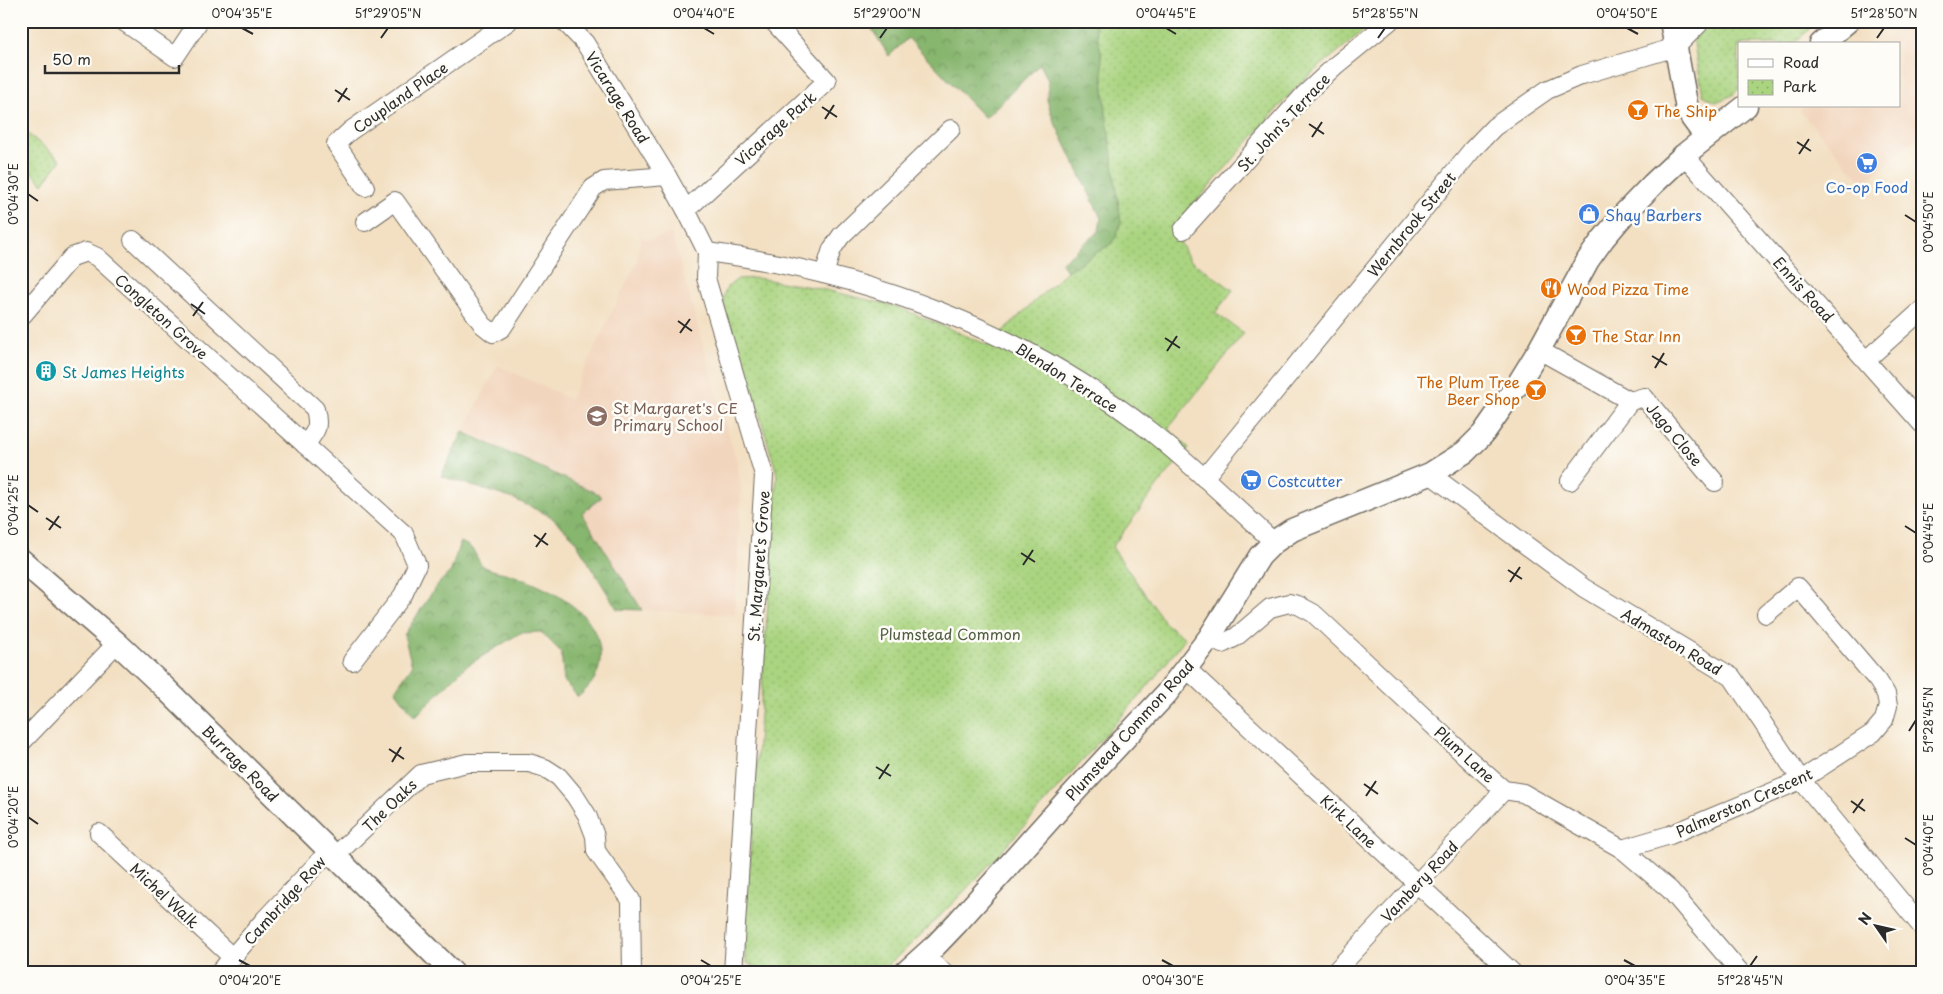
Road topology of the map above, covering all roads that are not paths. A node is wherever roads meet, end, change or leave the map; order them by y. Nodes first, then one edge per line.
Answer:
1 (123, 21) edge
2 (199, 21) edge
3 (509, 21) edge
4 (564, 21) edge
5 (773, 21) edge
6 (1390, 21) edge
7 (1671, 21) edge
8 (1699, 21) edge
9 (1848, 21) edge
10 (1823, 42) edge
11 (1676, 47) junction
12 (1743, 108) edge
13 (951, 129) dead end
14 (1706, 137) junction
15 (1684, 155) junction
16 (667, 176) junction
17 (365, 187) dead end
18 (686, 210) junction
19 (364, 222) dead end
20 (1183, 230) dead end
21 (133, 240) dead end
22 (707, 252) junction
23 (824, 274) junction
24 (1922, 310) edge
25 (21, 317) edge
26 (1539, 350) junction
27 (1866, 360) junction
28 (1630, 401) junction
29 (1922, 424) edge
30 (305, 445) junction
31 (1430, 474) junction
32 (1204, 478) junction
33 (1570, 481) dead end
34 (1715, 482) dead end
35 (1274, 542) junction
36 (21, 560) edge
37 (1766, 614) dead end
38 (1209, 638) junction
39 (117, 643) junction
40 (352, 661) dead end
41 (1187, 669) junction
42 (21, 743) edge
43 (1801, 780) junction
44 (1504, 790) junction
45 (99, 833) dead end
46 (1622, 849) junction
47 (332, 853) junction
48 (1417, 883) junction
49 (1922, 927) edge
50 (232, 957) junction
51 (924, 957) junction
52 (1741, 972) edge
53 (219, 973) edge
54 (453, 973) edge
55 (632, 973) edge
56 (733, 973) edge
57 (905, 973) edge
58 (945, 973) edge
59 (1334, 973) edge
60 (1513, 973) edge

1 - 2 street
3 - 17 street, Coupland Place
4 - 16 street, Vicarage Road
5 - 18 street, Vicarage Park
6 - 20 street, St. John's Terrace
7 - 11 street
8 - 11 street
9 - 10 street
11 - 14 street
11 - 32 street, Wernbrook Street
12 - 14 street, Plumstead Common Road
13 - 23 street
14 - 15 street, Plumstead Common Road
15 - 26 street, Plumstead Common Road
15 - 27 street, Ennis Road
16 - 18 street, St. Margaret's Grove
16 - 19 street
18 - 22 street, St. Margaret's Grove
21 - 30 street
22 - 23 street, Blendon Terrace
22 - 56 street, St. Margaret's Grove
23 - 32 street, Blendon Terrace
24 - 27 street
25 - 30 street, Congleton Grove
26 - 28 street, Jago Close
26 - 31 street, Plumstead Common Road
27 - 29 street, Ennis Road
28 - 33 street, Jago Close
28 - 34 street, Jago Close
30 - 40 street, Congleton Grove
31 - 35 street, Plumstead Common Road
31 - 43 street, Admaston Road
32 - 35 street, Blendon Terrace
35 - 38 street, Plumstead Common Road
36 - 39 street, Burrage Road
37 - 43 street, Palmerston Crescent
38 - 41 street, Plumstead Common Road
38 - 44 street, Plum Lane
39 - 42 street
39 - 47 street, Burrage Road
41 - 48 street, Kirk Lane
41 - 51 street, Plumstead Common Road
43 - 46 street, Palmerston Crescent
43 - 49 street, Admaston Road
44 - 46 street, Plum Lane
44 - 48 street, Vambery Road
45 - 50 street, Michel Walk
46 - 52 street, Plum Lane
47 - 50 street, Cambridge Row
47 - 54 street, Burrage Road
47 - 55 street, The Oaks
48 - 59 street, Vambery Road
48 - 60 street, Kirk Lane
50 - 53 street, Cambridge Row
51 - 57 street, Plumstead Common Road
51 - 58 street

